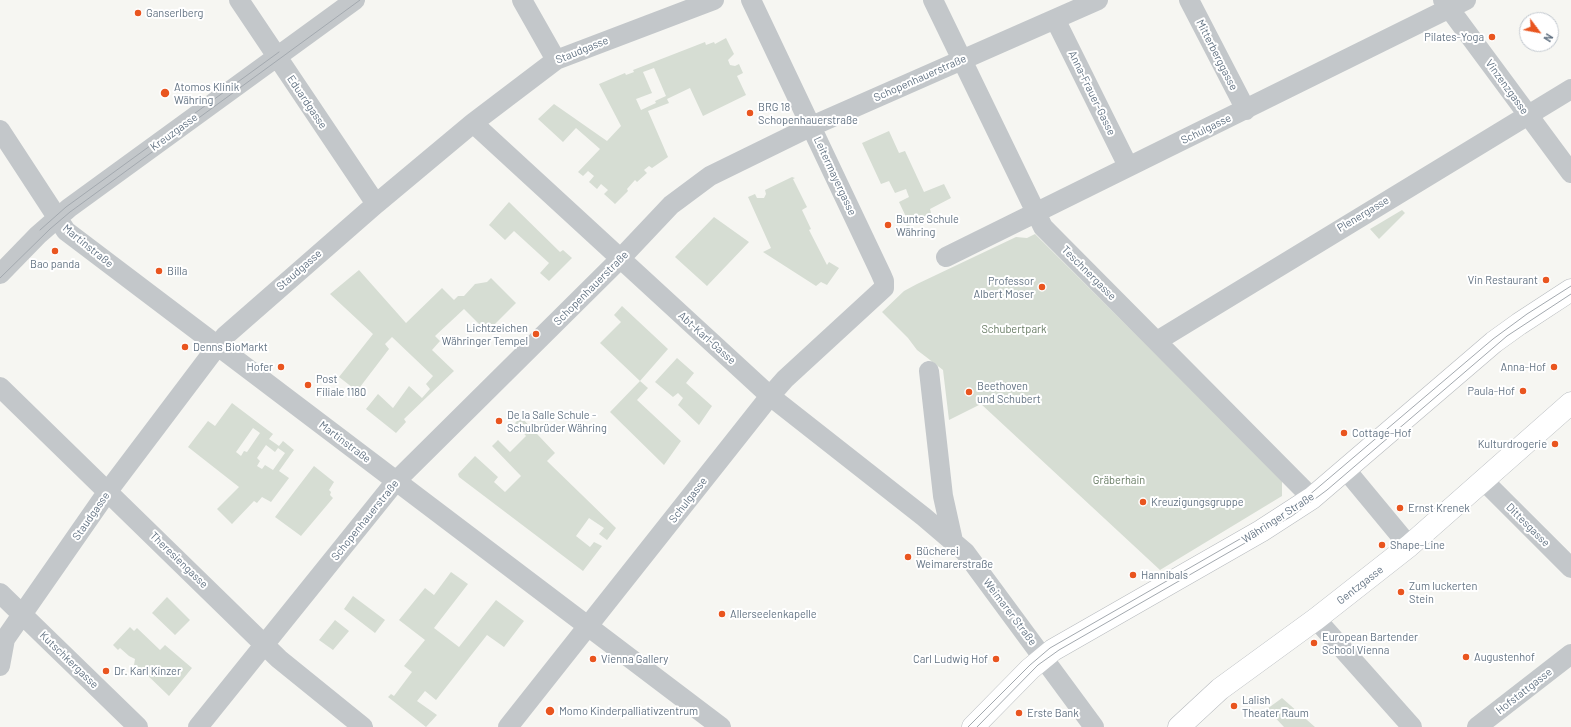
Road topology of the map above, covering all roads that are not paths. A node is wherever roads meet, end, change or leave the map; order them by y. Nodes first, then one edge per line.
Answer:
1 (239, 0) edge
2 (356, 0) edge
3 (522, 0) edge
4 (714, 0) edge
5 (751, 0) edge
6 (933, 0) edge
7 (1098, 0) edge
8 (1189, 0) edge
9 (1453, 3) edge
10 (1055, 19) junction
11 (277, 57) junction
12 (556, 60) junction
13 (962, 60) junction
14 (1571, 89) edge
15 (1246, 110) junction
16 (1527, 114) junction
17 (473, 123) junction
18 (812, 126) junction
19 (0, 130) edge
20 (1128, 166) junction
21 (1571, 173) edge
22 (376, 204) junction
23 (1036, 214) junction
24 (57, 219) junction
25 (946, 257) dead end
26 (620, 259) junction
27 (0, 274) edge
28 (884, 288) joint
29 (1571, 290) edge
30 (1157, 340) junction
31 (216, 346) junction
32 (929, 371) dead end
33 (0, 387) edge
34 (770, 396) junction
35 (1571, 403) edge
36 (1346, 470) junction
37 (396, 480) junction
38 (1484, 481) junction
39 (108, 491) junction
40 (1312, 498) junction
41 (953, 541) junction
42 (1409, 546) junction
43 (1571, 568) edge
44 (0, 593) edge
45 (22, 614) junction
46 (1316, 619) junction
47 (588, 627) junction
48 (264, 644) junction
49 (1571, 654) edge
50 (1043, 657) junction
51 (0, 666) edge
52 (138, 727) edge
53 (198, 727) edge
54 (363, 727) edge
55 (508, 727) edge
56 (721, 727) edge
57 (973, 727) edge
58 (1094, 727) edge
59 (1179, 727) edge
60 (1412, 727) edge
61 (1478, 727) edge

1 - 11 street, Eduardgasse
2 - 11 street, Kreuzgasse
3 - 12 street
4 - 12 street, Staudgasse
5 - 18 street, Leitermayergasse
6 - 13 street, Teschnergasse
7 - 10 street, Schopenhauerstraße
8 - 15 street, Mitterberggasse
9 - 15 street, Schulgasse
9 - 16 street, Vinzenzgasse
10 - 13 street, Schopenhauerstraße
10 - 20 street, Anna-Frauer-Gasse
11 - 22 street, Eduardgasse
11 - 24 street, Kreuzgasse
12 - 17 street, Staudgasse
13 - 18 street, Schopenhauerstraße
13 - 23 street, Teschnergasse
14 - 16 street, Plenergasse
15 - 20 street, Schulgasse
16 - 21 street, Vinzenzgasse
16 - 30 street, Plenergasse
17 - 22 street, Staudgasse
17 - 26 street, Abt-Karl-Gasse
18 - 26 street, Schopenhauerstraße
18 - 28 street, Leitermayergasse
19 - 24 street, Martinstraße
20 - 23 street, Schulgasse
22 - 31 street, Staudgasse
23 - 25 street, Schulgasse
23 - 30 street, Teschnergasse
24 - 27 street, Kreuzgasse
24 - 31 street, Martinstraße
26 - 34 street, Abt-Karl-Gasse
26 - 37 street, Schopenhauerstraße
28 - 34 street, Schulgasse
29 - 36 main road, Währinger Straße
30 - 40 street, Teschnergasse
31 - 37 street, Martinstraße
31 - 39 street, Staudgasse
32 - 41 street
33 - 39 street, Theresiengasse
34 - 41 street, Abt-Karl-Gasse
34 - 47 street, Schulgasse
35 - 38 main road, Gentzgasse
36 - 40 main road, Währinger Straße
36 - 42 street
37 - 47 street, Martinstraße
37 - 48 street, Schopenhauerstraße
38 - 42 main road, Gentzgasse
38 - 43 street, Dittesgasse
39 - 45 street, Staudgasse
39 - 48 street, Theresiengasse
40 - 50 main road, Währinger Straße
41 - 50 street, Weimarer Straße
42 - 46 main road, Gentzgasse
44 - 45 street, Kutschkergasse
45 - 51 street, Staudgasse
45 - 52 street, Kutschkergasse
46 - 59 main road, Gentzgasse
46 - 60 street
47 - 55 street, Schulgasse
47 - 56 street, Martinstraße
48 - 53 street, Schopenhauerstraße
48 - 54 street, Theresiengasse
49 - 61 street, Hofstattgasse
50 - 57 main road, Währinger Straße
50 - 58 street, Weimarer Straße

